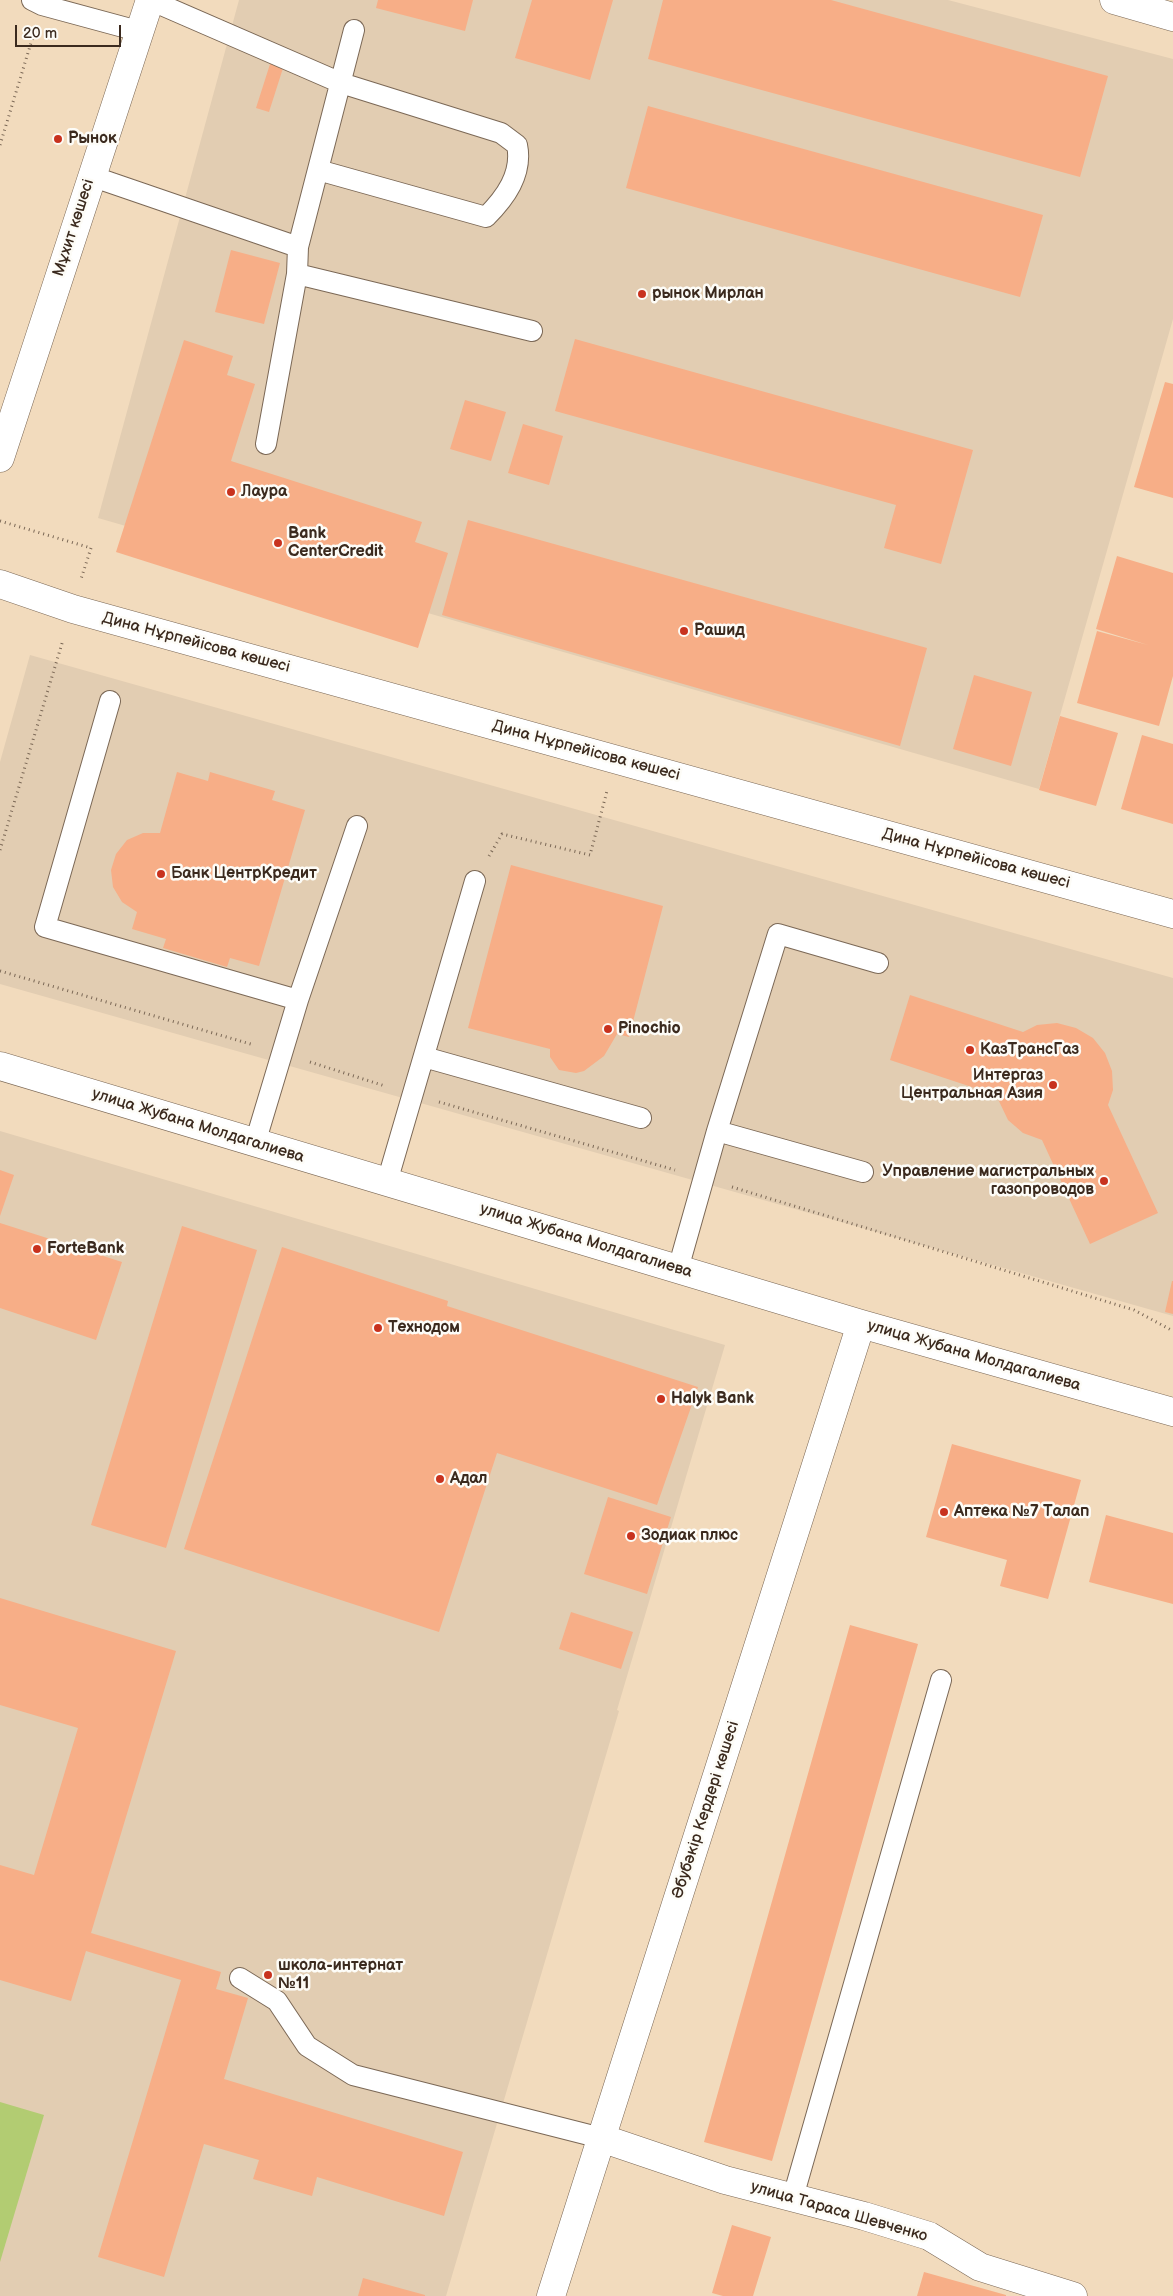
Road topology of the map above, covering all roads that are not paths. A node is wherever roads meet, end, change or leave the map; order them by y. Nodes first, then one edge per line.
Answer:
1 (150, 0) edge
2 (1114, 0) edge
3 (37, 3) edge
4 (1173, 17) edge
5 (354, 30) dead end
6 (138, 32) junction
7 (341, 83) junction
8 (318, 170) junction
9 (91, 176) junction
10 (298, 247) junction
11 (297, 274) junction
12 (532, 331) dead end
13 (266, 444) dead end
14 (0, 458) edge
15 (0, 584) edge
16 (110, 701) dead end
17 (357, 826) dead end
18 (475, 881) road end
19 (1173, 914) edge
20 (878, 963) dead end
21 (298, 1000) junction
22 (424, 1057) junction
23 (0, 1066) edge
24 (641, 1118) dead end
25 (717, 1131) junction
26 (255, 1143) junction
27 (863, 1172) dead end
28 (387, 1182) junction
29 (678, 1269) junction
30 (861, 1324) junction
31 (1173, 1412) edge
32 (941, 1680) dead end
33 (240, 1978) dead end
34 (601, 2138) junction
35 (793, 2197) junction
36 (551, 2296) edge
37 (1073, 2296) edge

1 - 6 street, Мұхит көшесі
1 - 7 lane
2 - 4 street
3 - 6 lane
5 - 7 lane
6 - 9 street, Мұхит көшесі
7 - 8 lane
7 - 8 lane
8 - 10 lane
9 - 10 lane
9 - 14 street, Мұхит көшесі
10 - 11 lane
11 - 12 lane
11 - 13 lane
15 - 19 street, Дина Нұрпейісова көшесі
16 - 21 lane
17 - 21 lane
18 - 22 lane
20 - 25 lane
21 - 26 lane
22 - 24 lane
22 - 28 lane
23 - 26 street, улица Жубана Молдагалиева
25 - 27 lane
25 - 29 lane
26 - 28 street, улица Жубана Молдагалиева
28 - 29 street, улица Жубана Молдагалиева
29 - 30 street, улица Жубана Молдагалиева
30 - 31 street, улица Жубана Молдагалиева
30 - 34 street, Әбубәкір Кердері көшесі
32 - 35 lane
33 - 34 lane
34 - 35 street, улица Тараса Шевченко
34 - 36 street, Әбубәкір Кердері көшесі
35 - 37 street, улица Тараса Шевченко

